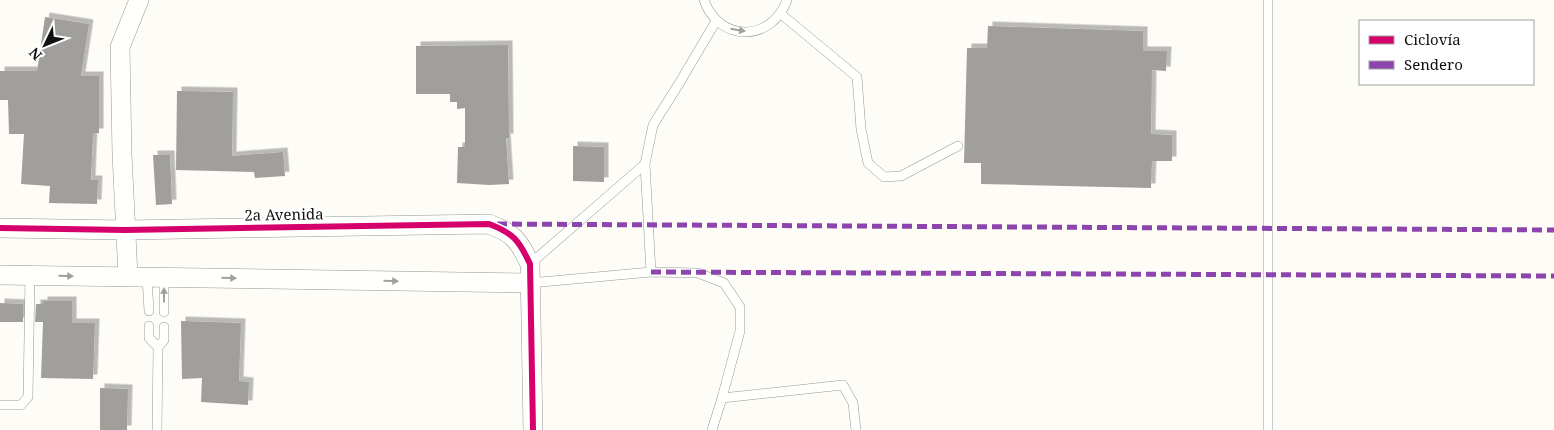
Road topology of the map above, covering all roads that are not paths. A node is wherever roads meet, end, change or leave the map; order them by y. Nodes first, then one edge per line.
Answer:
1 (139, 0) edge
2 (704, 0) edge
3 (787, 0) edge
4 (1268, 0) edge
5 (780, 14) junction
6 (716, 21) junction
7 (958, 146) dead end
8 (645, 164) junction
9 (0, 228) edge
10 (125, 230) junction
11 (530, 264) junction
12 (651, 272) junction
13 (0, 275) edge
14 (30, 276) junction
15 (128, 276) junction
16 (156, 277) junction
17 (530, 283) junction
18 (149, 311) dead end
19 (164, 312) dead end
20 (149, 326) dead end
21 (164, 327) dead end
22 (158, 347) junction
23 (722, 398) junction
24 (0, 405) edge
25 (157, 430) edge
26 (533, 430) edge
27 (712, 430) edge
28 (856, 430) edge
29 (1268, 430) edge

1 - 10 street
2 - 6 lane
3 - 5 lane
4 - 29 lane
6 -> 5 lane
5 - 7 lane
6 - 8 lane
8 - 11 lane
8 - 12 lane
9 - 10 street, 2a Avenida
10 - 11 street, 2a Avenida
10 - 15 street
11 - 17 street, 2a Avenida
12 - 17 lane
12 - 23 lane
13 - 14 street
14 -> 15 street
14 - 24 lane
15 - 16 street
16 -> 17 street
16 - 18 lane
19 -> 16 lane
17 - 26 street, 2a Avenida
20 - 22 lane
21 - 22 lane
22 - 25 lane
23 - 27 lane
23 - 28 lane

